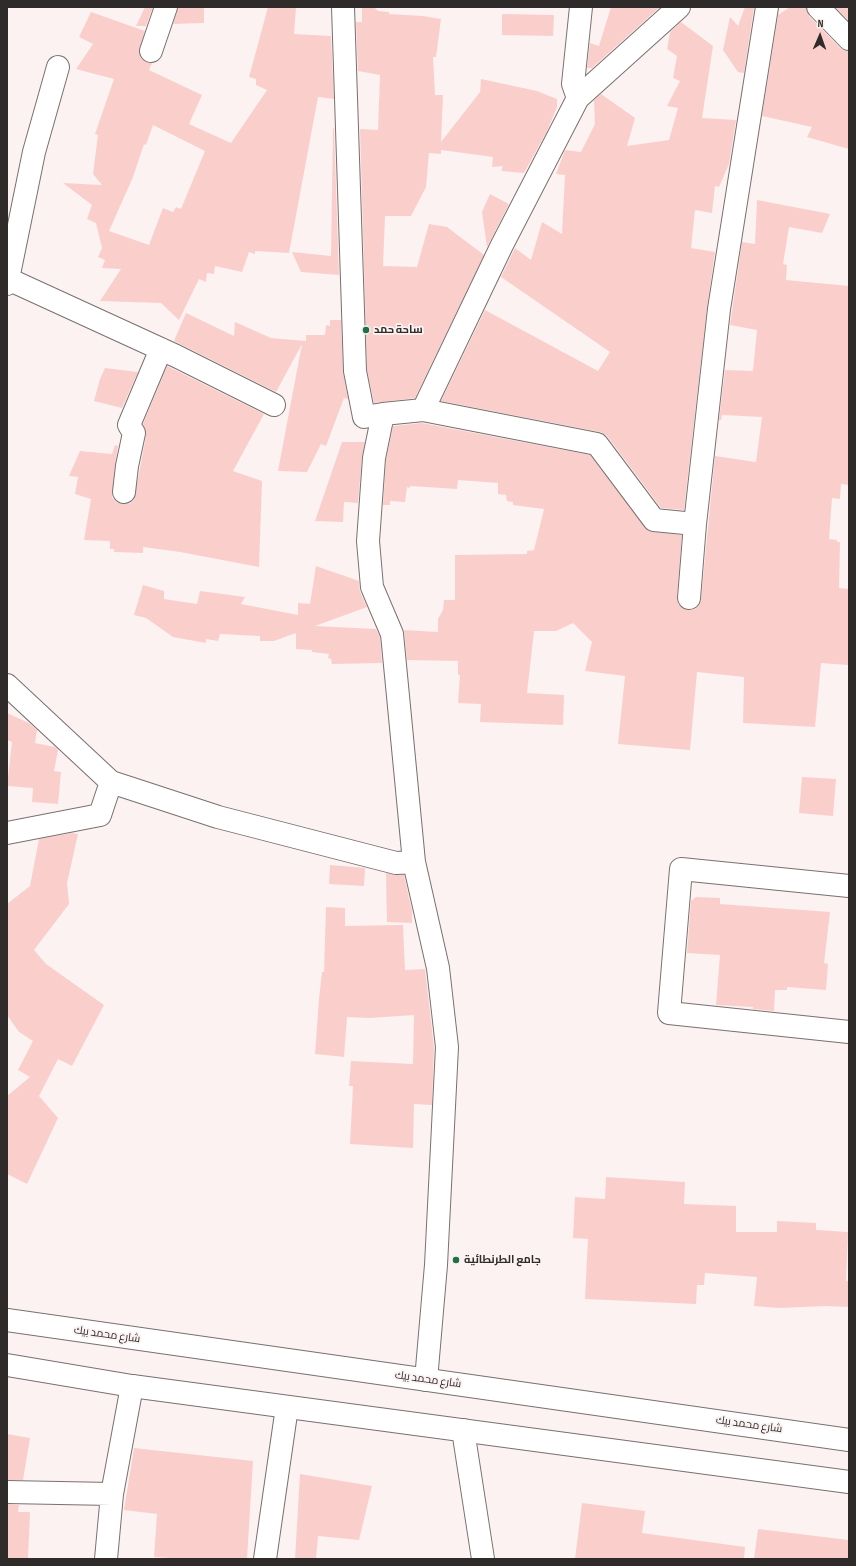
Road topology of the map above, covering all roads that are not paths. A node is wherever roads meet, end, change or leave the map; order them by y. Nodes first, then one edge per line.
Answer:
1 (166, 7) edge
2 (343, 7) edge
3 (581, 7) edge
4 (680, 7) edge
5 (767, 7) edge
6 (818, 7) edge
7 (849, 39) edge
8 (150, 51) dead end
9 (58, 67) dead end
10 (578, 98) junction
11 (7, 282) edge
12 (161, 350) junction
13 (274, 405) dead end
14 (424, 410) junction
15 (383, 414) junction
16 (124, 492) dead end
17 (694, 524) junction
18 (689, 598) dead end
19 (7, 686) edge
20 (111, 782) junction
21 (7, 833) edge
22 (414, 862) junction
23 (849, 886) edge
24 (849, 1032) edge
25 (7, 1320) edge
26 (7, 1366) edge
27 (426, 1380) junction
28 (132, 1386) junction
29 (287, 1407) junction
30 (463, 1430) junction
31 (849, 1440) edge
32 (849, 1482) edge
33 (7, 1492) edge
34 (112, 1494) junction
35 (106, 1559) edge
36 (265, 1559) edge
37 (483, 1559) edge

1 - 8 street
2 - 15 street
3 - 10 street
4 - 10 street
5 - 17 street
6 - 7 street
9 - 11 street
10 - 14 street
11 - 12 street
12 - 13 street
12 - 16 street
14 - 15 street
14 - 17 street
15 - 22 street
17 - 18 street
19 - 20 street
20 - 21 street
20 - 22 street
22 - 27 street
23 - 24 street
25 - 27 street, شارع محمد بيك
26 - 28 street
27 - 31 street, شارع محمد بيك
28 - 29 street
28 - 34 street
29 - 30 street
29 - 36 street
30 - 32 street
30 - 37 street
33 - 34 street
34 - 35 street

